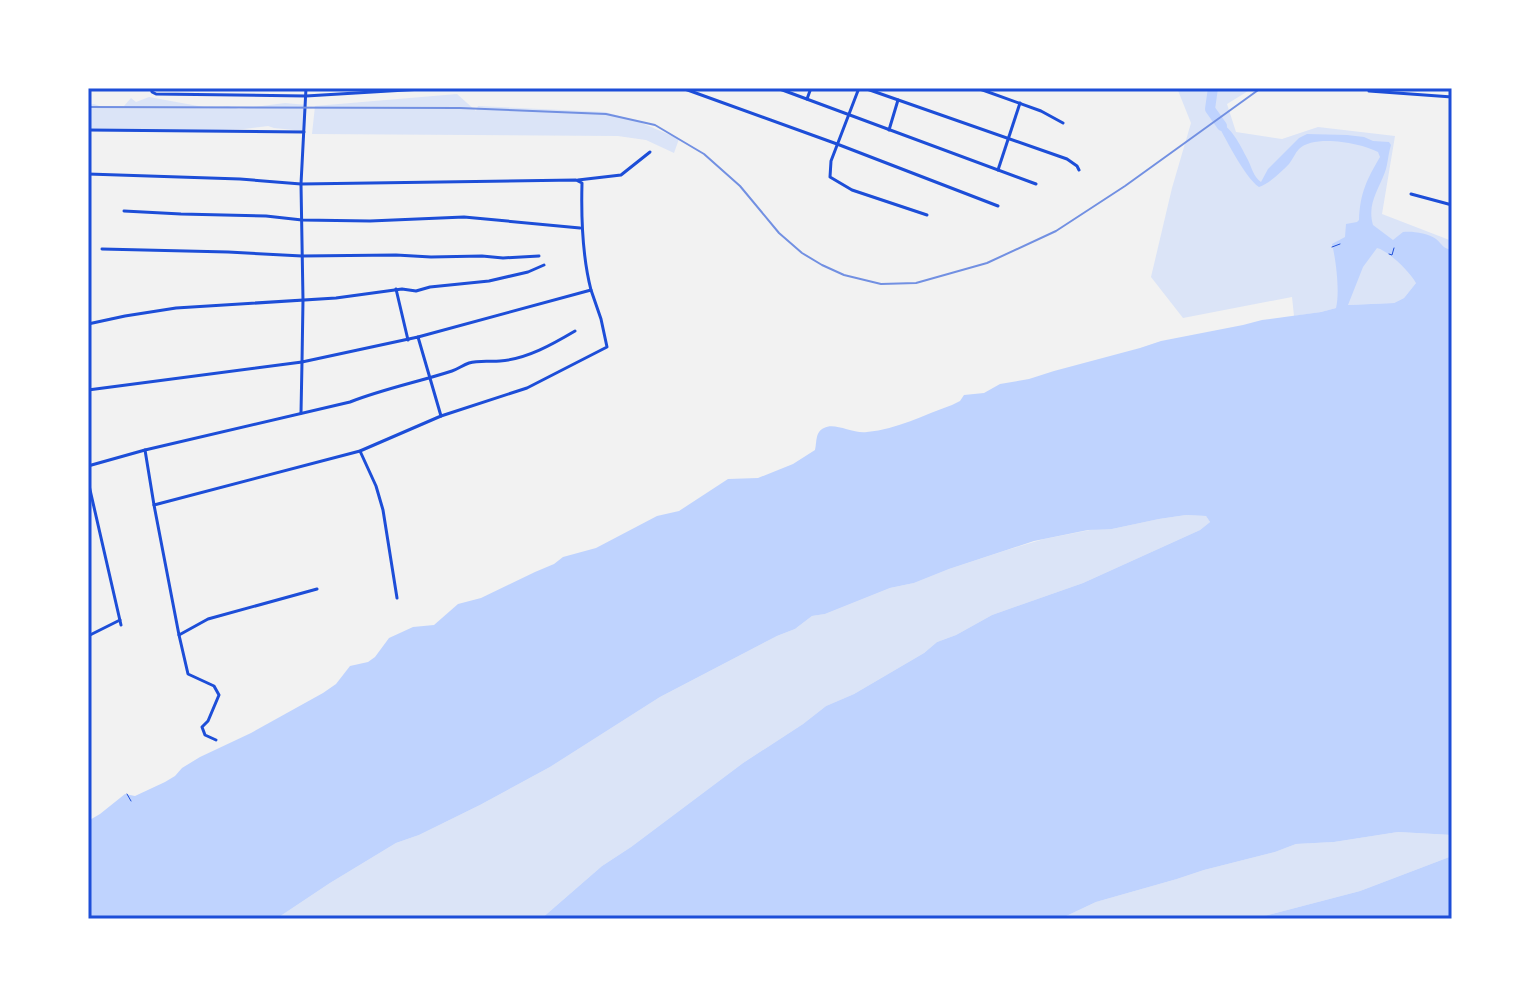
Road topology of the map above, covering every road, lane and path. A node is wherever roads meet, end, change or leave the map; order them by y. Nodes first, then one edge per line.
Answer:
1 (151, 88) edge
2 (306, 88) edge
3 (439, 88) edge
4 (682, 88) edge
5 (777, 88) edge
6 (811, 88) edge
7 (862, 88) edge
8 (977, 88) edge
9 (1369, 91) dead end
10 (306, 96) junction
11 (1452, 97) edge
12 (807, 99) junction
13 (898, 100) junction
14 (1020, 103) junction
15 (850, 115) junction
16 (1063, 123) dead end
17 (88, 130) edge
18 (889, 130) junction
19 (304, 132) junction
20 (1008, 139) junction
21 (837, 144) junction
22 (650, 152) dead end
23 (998, 170) junction
24 (1079, 170) dead end
25 (88, 174) edge
26 (578, 180) junction
27 (301, 184) junction
28 (1036, 184) dead end
29 (1411, 194) dead end
30 (1452, 205) edge
31 (998, 206) dead end
32 (124, 211) dead end
33 (927, 215) dead end
34 (302, 220) junction
35 (581, 228) junction
36 (1340, 244) dead end
37 (1332, 247) dead end
38 (1394, 248) dead end
39 (102, 249) dead end
40 (1389, 254) dead end
41 (302, 256) junction
42 (539, 256) dead end
43 (544, 265) dead end
44 (396, 289) junction
45 (591, 290) junction
46 (303, 300) junction
47 (88, 324) edge
48 (575, 331) dead end
49 (418, 337) junction
50 (408, 340) junction
51 (302, 362) junction
52 (429, 377) junction
53 (88, 390) edge
54 (301, 413) junction
55 (441, 416) junction
56 (145, 450) junction
57 (360, 451) junction
58 (88, 466) edge
59 (88, 481) edge
60 (154, 505) junction
61 (317, 589) dead end
62 (397, 598) dead end
63 (120, 620) junction
64 (121, 625) dead end
65 (179, 635) junction
66 (88, 636) edge
67 (216, 740) dead end
68 (127, 794) dead end
69 (131, 801) dead end

1 - 10 street
2 - 10 street
3 - 10 street
4 - 21 street
5 - 12 street
6 - 12 street
7 - 13 street
7 - 15 street
8 - 14 street
9 - 11 street
10 - 19 street
12 - 15 street
13 - 18 street
13 - 20 street
14 - 16 street
14 - 20 street
15 - 18 street
15 - 21 street
17 - 19 street
18 - 23 street
19 - 27 street
20 - 23 street
20 - 24 street
21 - 31 street
21 - 33 street
22 - 26 street
23 - 28 street
25 - 27 street
26 - 27 street
26 - 35 street
27 - 34 street
29 - 30 street
32 - 34 street
34 - 35 street
34 - 41 street
35 - 45 street
36 - 37 path
38 - 40 path
39 - 41 street
41 - 42 street
41 - 46 street
43 - 44 street
44 - 46 street
44 - 50 street
45 - 49 street
45 - 55 street
46 - 47 street
46 - 51 street
48 - 52 street
49 - 50 street
49 - 52 street
50 - 51 street
51 - 53 street
51 - 54 street
52 - 54 street
52 - 55 street
54 - 56 street
55 - 57 street
56 - 58 street
56 - 60 street
57 - 60 street
57 - 62 street
59 - 63 street
60 - 65 street
61 - 65 street
63 - 64 street
63 - 66 street
65 - 67 street
68 - 69 path

